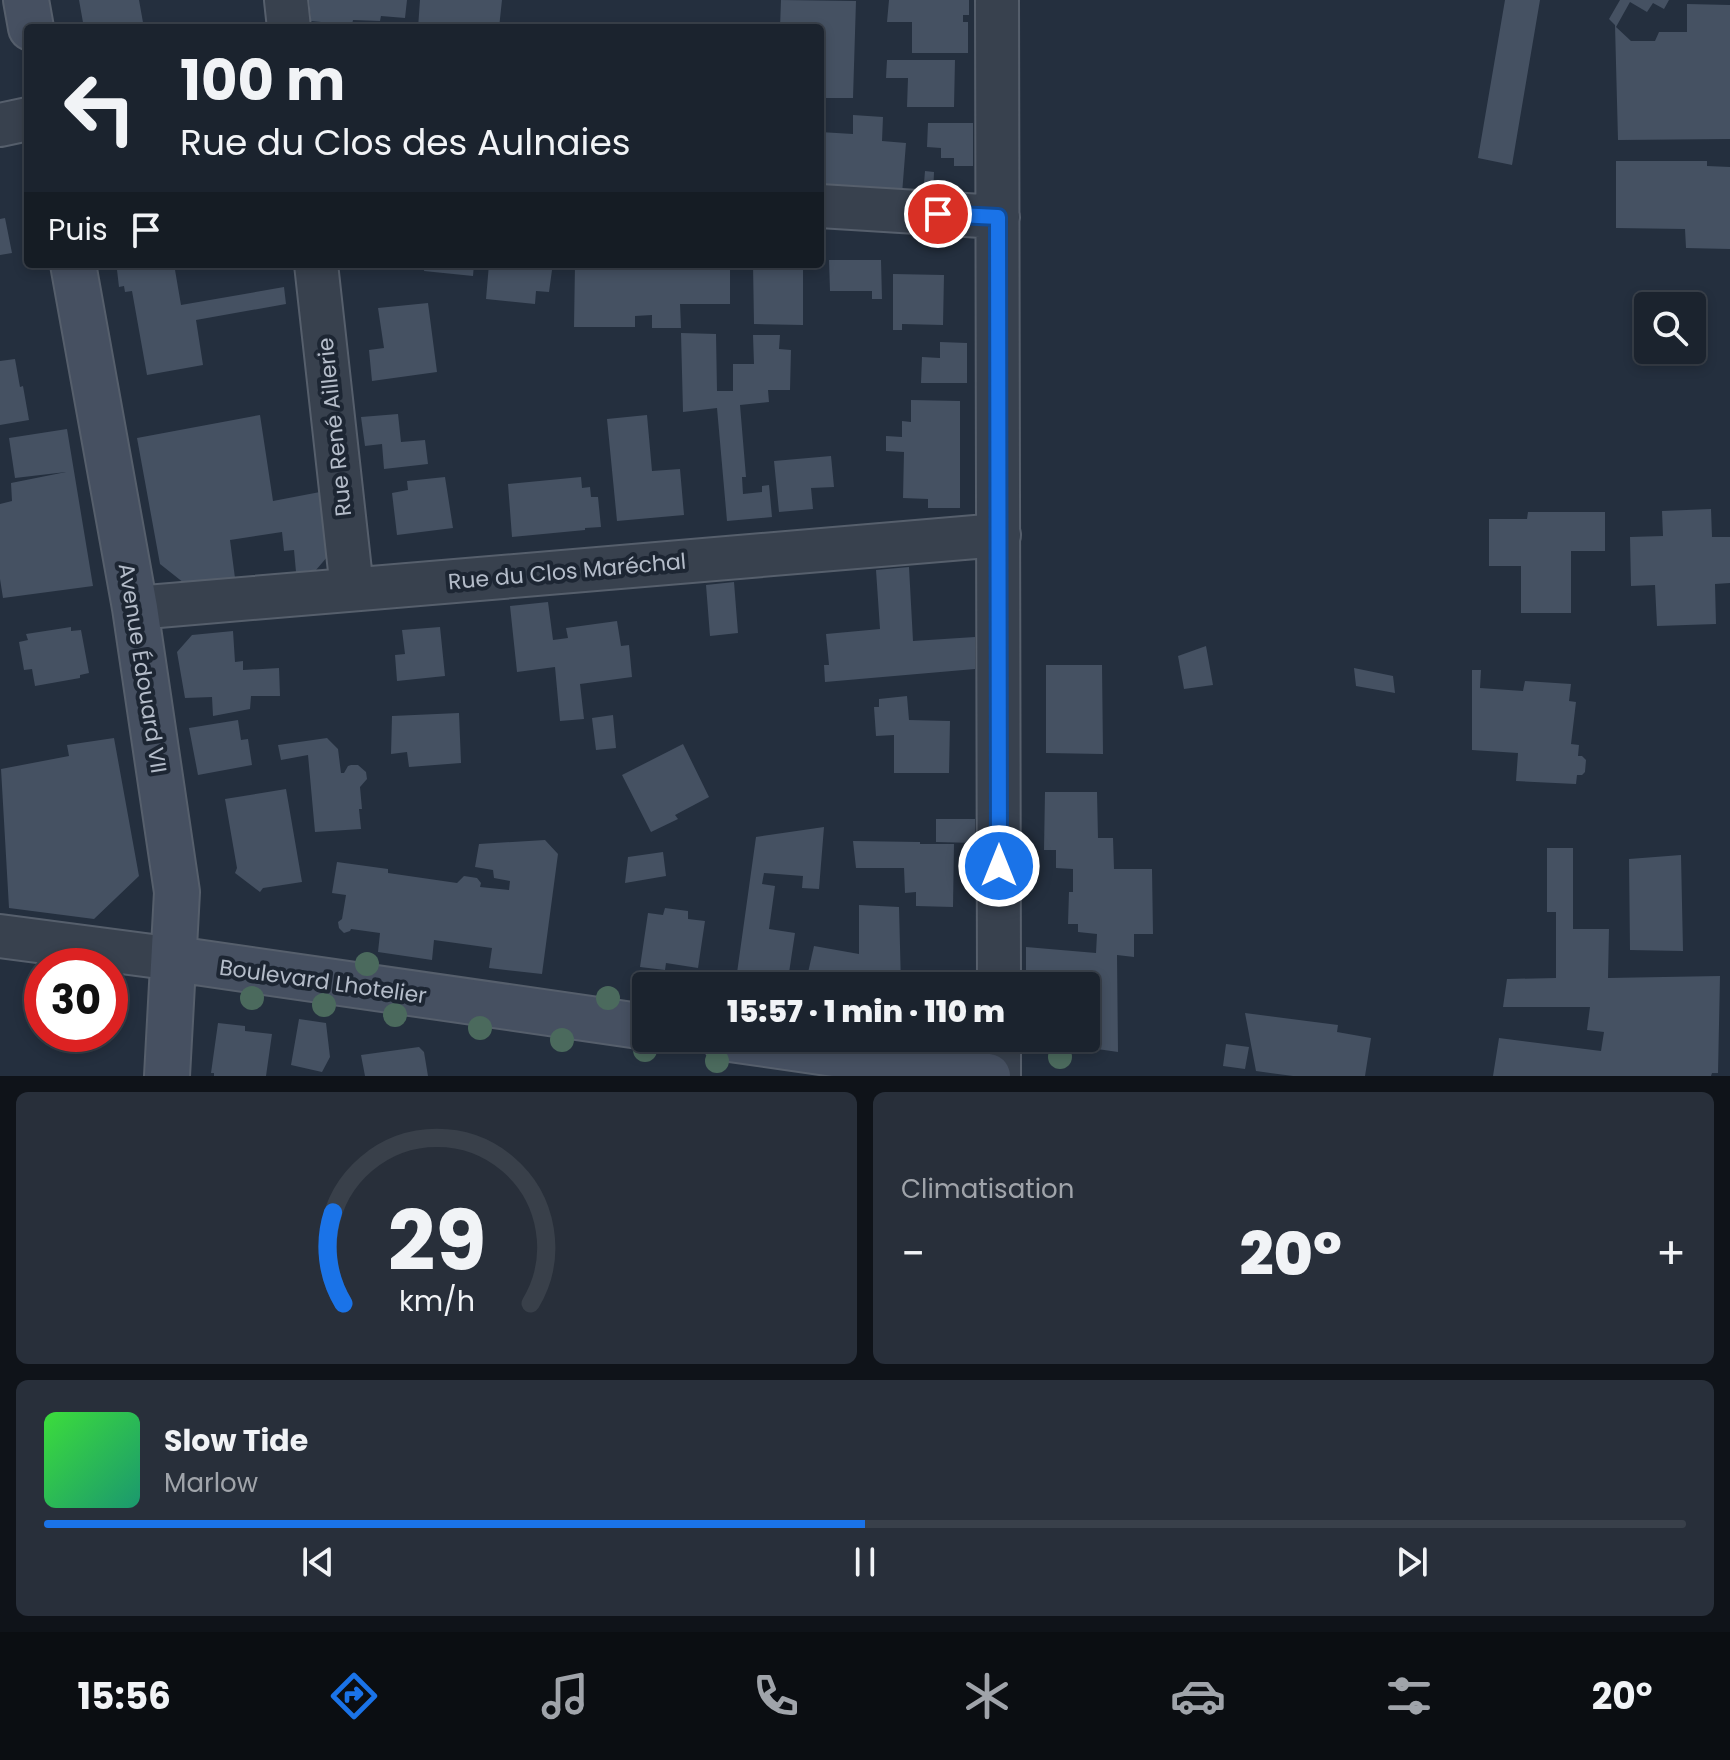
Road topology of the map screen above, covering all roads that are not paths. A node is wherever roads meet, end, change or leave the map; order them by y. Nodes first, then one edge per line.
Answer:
1 (26, 0) edge
2 (286, 0) edge
3 (997, 0) edge
4 (30, 24) edge
5 (289, 24) edge
6 (24, 120) edge
7 (0, 125) edge
8 (824, 206) edge
9 (998, 217) junction
10 (74, 268) edge
11 (316, 268) edge
12 (999, 535) junction
13 (352, 589) junction
14 (135, 608) junction
15 (0, 936) edge
16 (175, 959) junction
17 (999, 972) edge
18 (632, 1025) edge
19 (821, 1052) edge
20 (999, 1052) edge
21 (167, 1076) edge
22 (988, 1076) edge
23 (999, 1076) edge

1 - 4 main road
2 - 5 street
3 - 9 street
6 - 7 street
8 - 9 street
9 - 12 street
10 - 14 main road, Avenue Édouard VII
11 - 13 street, Rue René Aillerie
12 - 13 street, Rue du Clos Maréchal
12 - 17 street
13 - 14 street, Rue du Clos Maréchal
14 - 16 main road, Avenue Édouard VII
15 - 16 street, Boulevard Lhotelier
16 - 18 main road, Boulevard Lhotelier
16 - 21 main road, Avenue Édouard VII
19 - 22 main road
20 - 23 street

